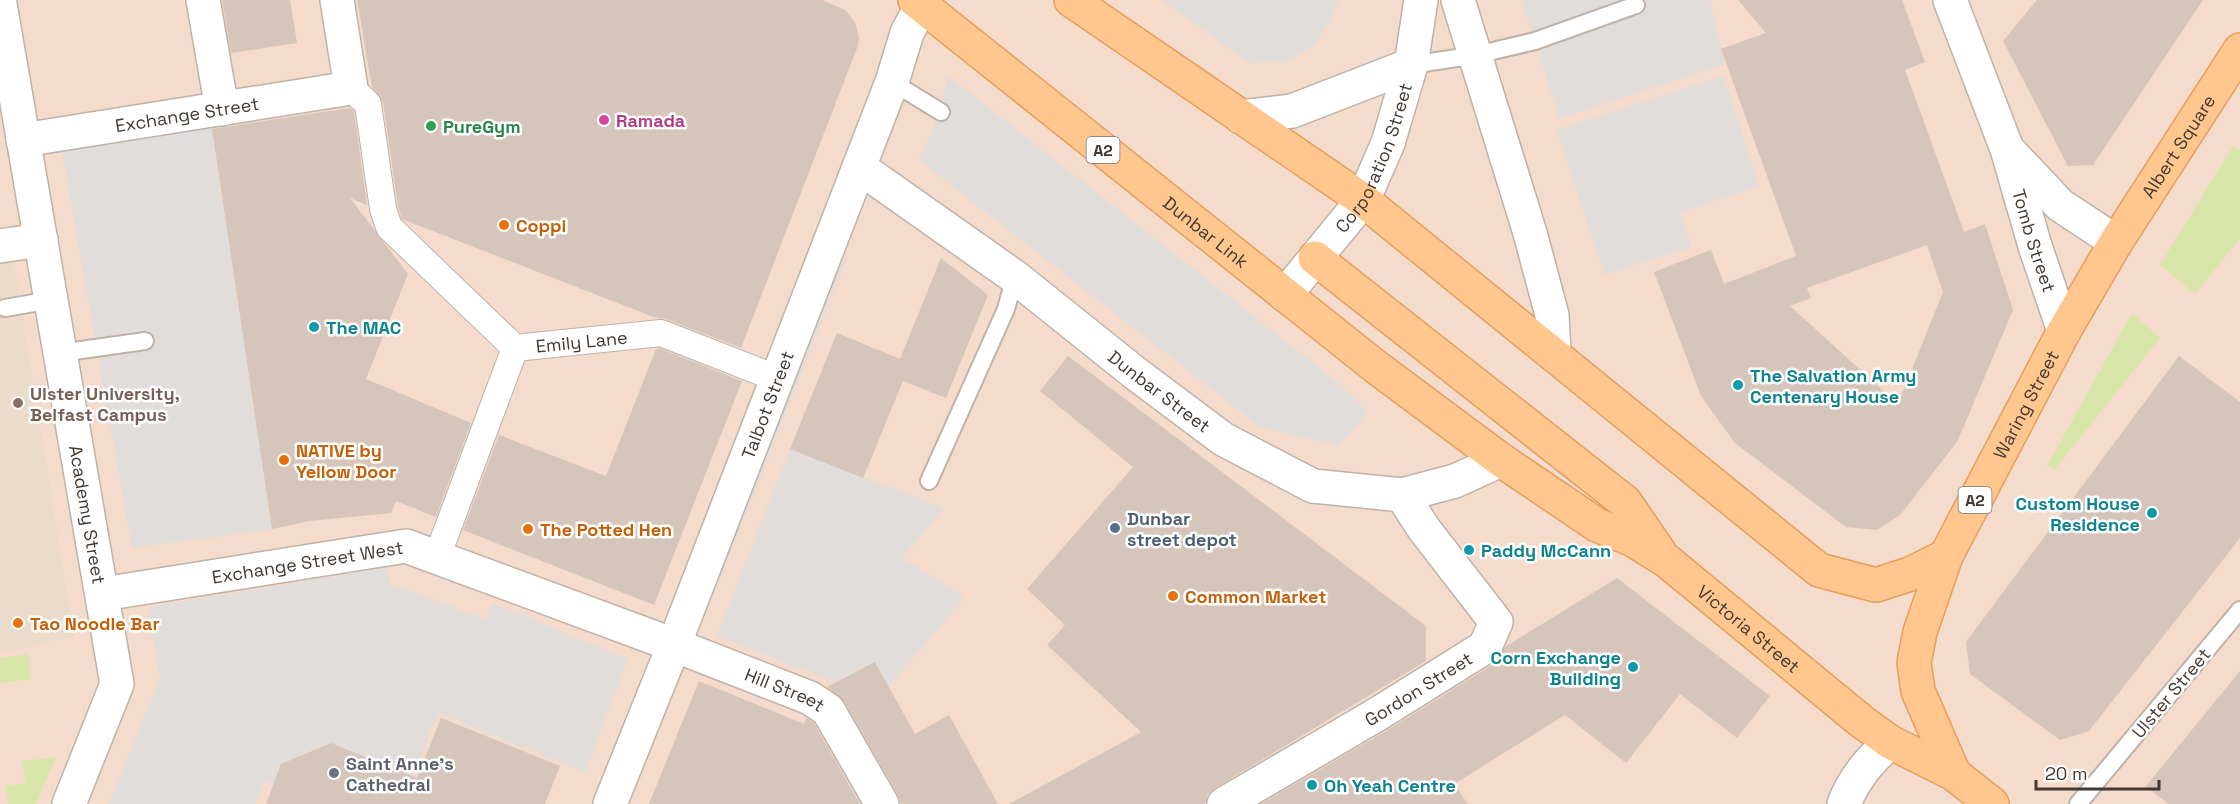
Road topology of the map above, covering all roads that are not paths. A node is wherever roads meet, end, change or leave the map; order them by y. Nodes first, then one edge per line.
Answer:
1 (203, 0) edge
2 (337, 0) edge
3 (1071, 0) edge
4 (1421, 0) edge
5 (1458, 0) edge
6 (1950, 0) edge
7 (919, 2) edge
8 (0, 4) edge
9 (1636, 5) dead end
10 (2240, 50) edge
11 (1476, 55) junction
12 (1411, 64) junction
13 (892, 82) junction
14 (351, 88) junction
15 (222, 109) junction
16 (941, 112) dead end
17 (1242, 117) junction
18 (23, 140) junction
19 (2007, 149) junction
20 (859, 167) junction
21 (1363, 200) junction
22 (41, 240) junction
23 (2116, 242) junction
24 (0, 246) edge
25 (1315, 258) junction
26 (1015, 278) junction
27 (1285, 294) junction
28 (51, 300) junction
29 (5, 308) dead end
30 (2064, 331) junction
31 (145, 341) dead end
32 (515, 348) junction
33 (60, 353) junction
34 (1554, 353) junction
35 (776, 378) junction
36 (1501, 460) junction
37 (929, 481) dead end
38 (1402, 495) junction
39 (1946, 556) junction
40 (437, 557) junction
41 (1666, 561) junction
42 (103, 594) junction
43 (2240, 610) edge
44 (674, 645) junction
45 (1890, 742) junction
46 (1954, 774) junction
47 (69, 804) edge
48 (610, 804) edge
49 (882, 804) edge
50 (1224, 804) edge
51 (1844, 804) edge
52 (1992, 804) edge
53 (2078, 804) edge

1 - 15 street
2 - 14 street
3 - 17 main road
4 - 12 street, Corporation Street
5 - 11 street
6 - 19 street, Tomb Street
7 - 13 street, Talbot Street
7 - 27 main road, Dunbar Link / A2
8 - 18 street, Academy Street
9 - 11 lane
10 - 23 main road, Albert Square / A2
11 - 12 lane
11 - 34 street
12 - 17 street
12 - 21 street, Corporation Street
13 - 16 lane
13 - 20 street, Talbot Street
14 - 15 street, Exchange Street
14 - 32 street, Emily Lane
15 - 18 street, Exchange Street
17 - 21 main road
18 - 22 street, Academy Street
19 - 23 street, Tomb Street
19 - 30 street, Tomb Street
20 - 26 street, Dunbar Street
20 - 35 street, Talbot Street
21 - 25 street, Corporation Street
21 - 34 main road
22 - 24 street
22 - 28 street, Academy Street
23 - 30 main road, Waring Street / A2
25 - 27 street, Corporation Street
25 - 41 main road
26 - 37 lane
26 - 38 street, Dunbar Street
27 - 36 main road, Dunbar Link / A2
28 - 29 lane
28 - 33 street, Academy Street
30 - 39 main road, Waring Street / A2
31 - 33 lane
32 - 35 street, Emily Lane
32 - 40 street
33 - 42 street, Academy Street
34 - 39 main road
35 - 44 street, Talbot Street
36 - 38 street, Dunbar Street
36 - 41 main road, Victoria Street / A2
38 - 50 street, Gordon Street
39 - 46 main road, Waring Street / A2
40 - 42 street, Exchange Street West
40 - 44 street, Exchange Street West
41 - 45 main road, Victoria Street / A2
42 - 47 street, Academy Street
43 - 53 lane, Ulster Street
44 - 48 street, Talbot Street
44 - 49 street, Hill Street
45 - 46 main road, Victoria Street / A2
45 - 51 street
46 - 52 main road, Victoria Street / A2

